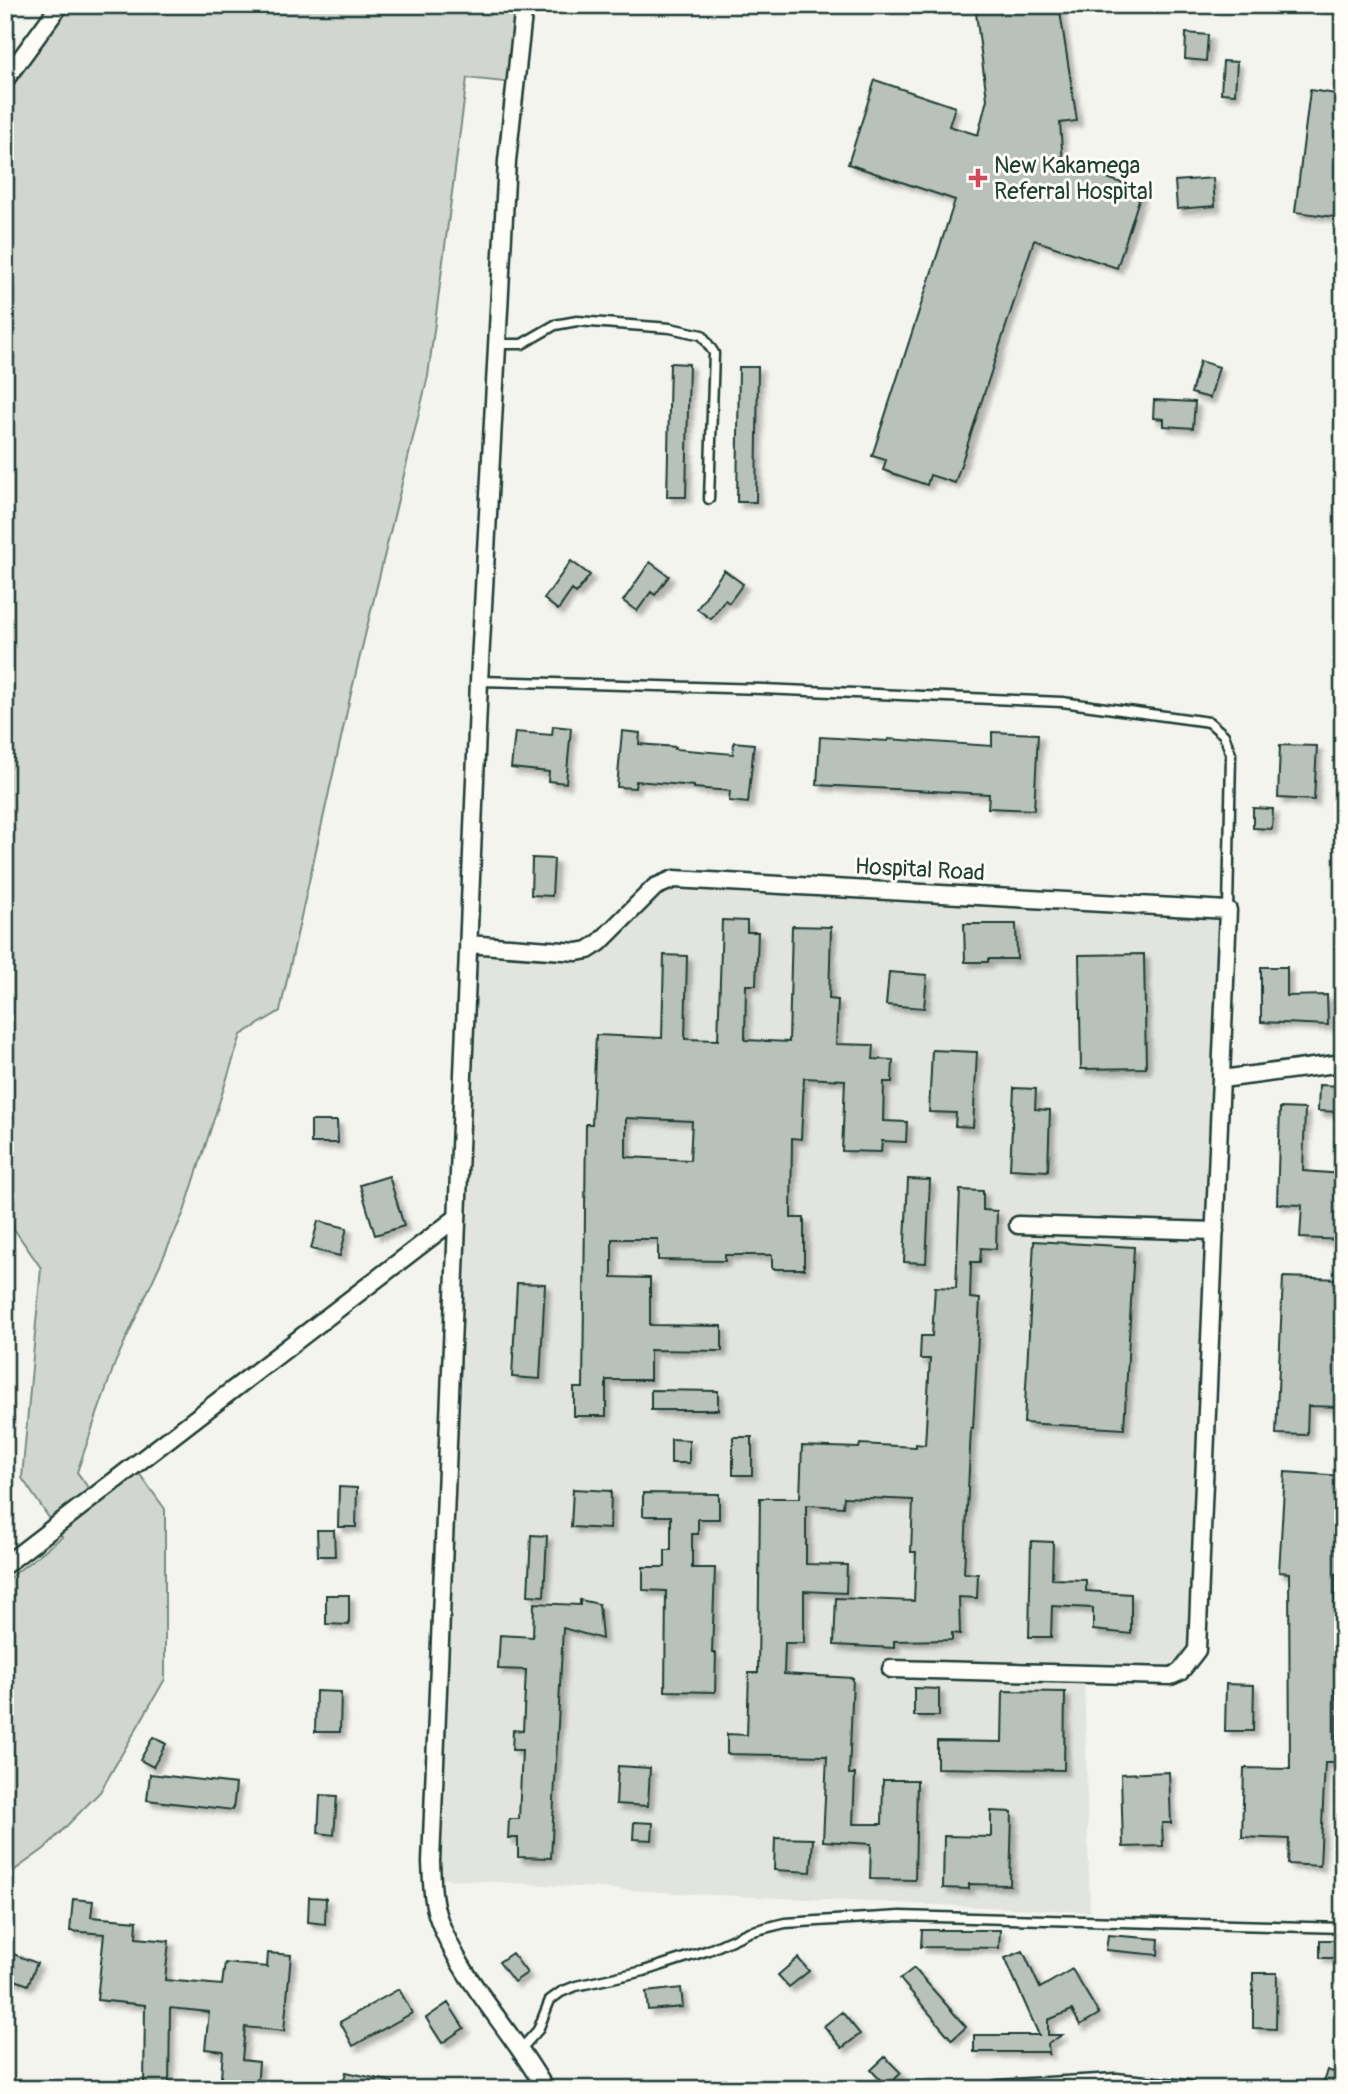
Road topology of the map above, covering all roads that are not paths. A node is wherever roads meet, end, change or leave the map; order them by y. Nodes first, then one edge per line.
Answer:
1 (60, 5) edge
2 (524, 5) edge
3 (5, 80) edge
4 (496, 344) junction
5 (709, 499) dead end
6 (480, 681) junction
7 (1228, 910) junction
8 (468, 944) junction
9 (1343, 1063) edge
10 (1222, 1079) junction
11 (456, 1218) junction
12 (1018, 1225) dead end
13 (1215, 1231) junction
14 (5, 1565) edge
15 (891, 1669) dead end
16 (1343, 1928) edge
17 (521, 2049) junction
18 (545, 2089) edge
19 (997, 2089) edge
20 (1188, 2089) edge

1 - 3 street
2 - 4 street
4 - 5 lane
4 - 6 street
6 - 7 lane
6 - 8 street
7 - 8 street, Hospital Road
7 - 10 street
8 - 11 street
9 - 10 street
10 - 13 street
11 - 14 street
11 - 17 street
12 - 13 street
13 - 15 street
16 - 17 lane
17 - 18 street
19 - 20 street

